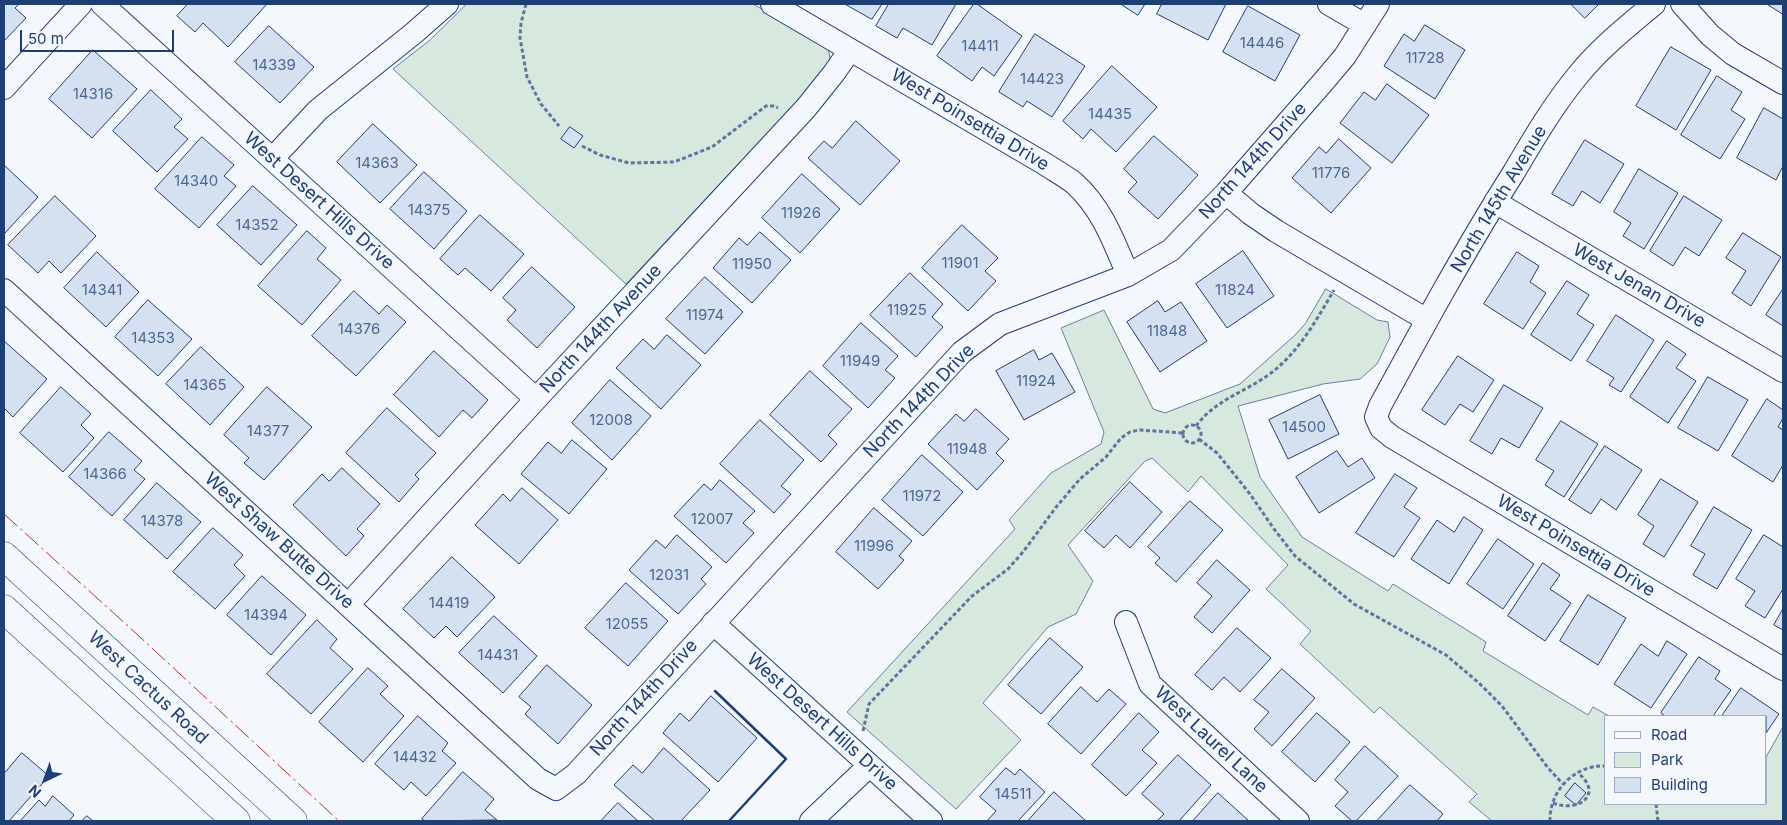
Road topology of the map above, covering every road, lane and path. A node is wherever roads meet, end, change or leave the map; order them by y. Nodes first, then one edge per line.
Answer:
1 (81, 4) edge
2 (102, 4) edge
3 (447, 4) edge
4 (526, 4) edge
5 (772, 4) edge
6 (1329, 4) edge
7 (1378, 4) edge
8 (1654, 4) edge
9 (1682, 4) edge
10 (1365, 25) junction
11 (850, 50) junction
12 (1783, 83) edge
13 (4, 88) edge
14 (778, 108) dead end
15 (559, 126) dead end
16 (582, 146) dead end
17 (273, 158) junction
18 (1226, 193) junction
19 (1495, 202) junction
20 (1128, 275) junction
21 (4, 290) edge
22 (1334, 290) dead end
23 (1427, 320) junction
24 (1783, 371) edge
25 (536, 399) junction
26 (1376, 417) joint
27 (1196, 426) junction
28 (1183, 432) junction
29 (1199, 439) junction
30 (4, 556) edge
31 (348, 605) junction
32 (4, 609) edge
33 (1126, 622) dead end
34 (713, 623) junction
35 (1783, 669) edge
36 (862, 735) dead end
37 (869, 766) junction
38 (1604, 766) edge
39 (1578, 773) junction
40 (1563, 784) junction
41 (556, 789) joint
42 (1553, 803) junction
43 (1656, 805) edge
44 (236, 821) edge
45 (293, 821) edge
46 (811, 821) edge
47 (931, 821) edge
48 (1298, 821) edge
49 (1550, 821) edge
50 (1658, 821) edge

1 - 13 street
2 - 17 street, West Desert Hills Drive
3 - 17 street
4 - 15 path
5 - 11 street, West Poinsettia Drive
6 - 10 street
7 - 10 street, North 144th Drive
8 - 19 street, North 145th Avenue
9 - 12 street
10 - 18 street, North 144th Drive
11 - 20 street, West Poinsettia Drive
11 - 25 street, North 144th Avenue
14 - 16 path
17 - 25 street, West Desert Hills Drive
18 - 20 street, North 144th Drive
18 - 23 street
19 - 23 street, North 145th Avenue
19 - 24 street, West Jenan Drive
20 - 34 street, North 144th Drive
21 - 31 street, West Shaw Butte Drive
22 - 27 path
23 - 26 street, North 145th Avenue
25 - 31 street, North 144th Avenue
26 - 35 street, West Poinsettia Drive
27 - 28 path
27 - 29 path
28 - 29 path
28 - 36 path
29 - 40 path
30 - 45 main road, West Cactus Road
31 - 41 street, West Shaw Butte Drive
32 - 44 main road
33 - 48 street, West Laurel Lane
34 - 37 street, West Desert Hills Drive
34 - 41 street, North 144th Drive
37 - 46 street
37 - 47 street, West Desert Hills Drive
38 - 39 path
39 - 40 path
39 - 42 path
40 - 42 path
42 - 49 path
43 - 50 path

